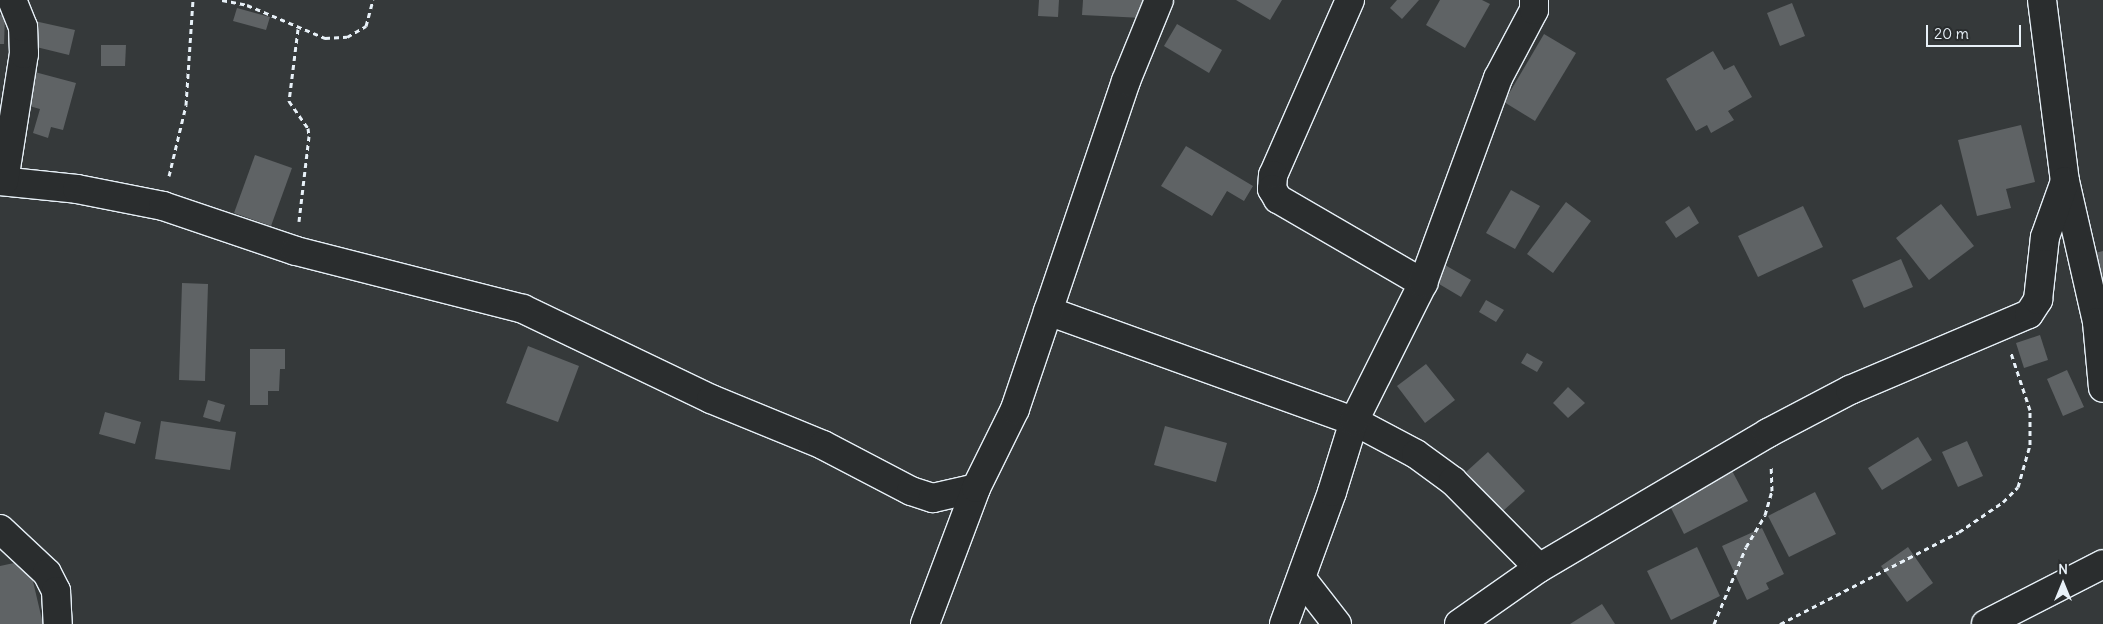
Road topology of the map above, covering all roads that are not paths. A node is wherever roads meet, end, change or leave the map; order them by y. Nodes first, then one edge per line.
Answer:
1 (12, 0) edge
2 (1159, 0) edge
3 (1350, 0) edge
4 (1534, 0) edge
5 (2042, 0) edge
6 (2, 181) edge
7 (2065, 181) junction
8 (1423, 283) junction
9 (1048, 311) junction
10 (2103, 388) edge
11 (1354, 420) junction
12 (976, 488) junction
13 (933, 498) junction
14 (0, 530) edge
15 (959, 532) junction
16 (2103, 564) edge
17 (1539, 568) junction
18 (1302, 579) junction
19 (58, 624) edge
20 (925, 624) edge
21 (1284, 624) edge
22 (1337, 624) edge
23 (1459, 624) edge
24 (1986, 624) edge

1 - 6 street
2 - 9 street
3 - 8 street
4 - 8 street
5 - 7 street
6 - 13 street
7 - 10 street
7 - 17 street
8 - 11 street
9 - 11 street
9 - 12 street
11 - 17 street
11 - 18 street
12 - 13 street
12 - 15 street
13 - 15 street
14 - 19 street
15 - 20 street
16 - 24 street
17 - 23 street
18 - 21 street
18 - 22 street

